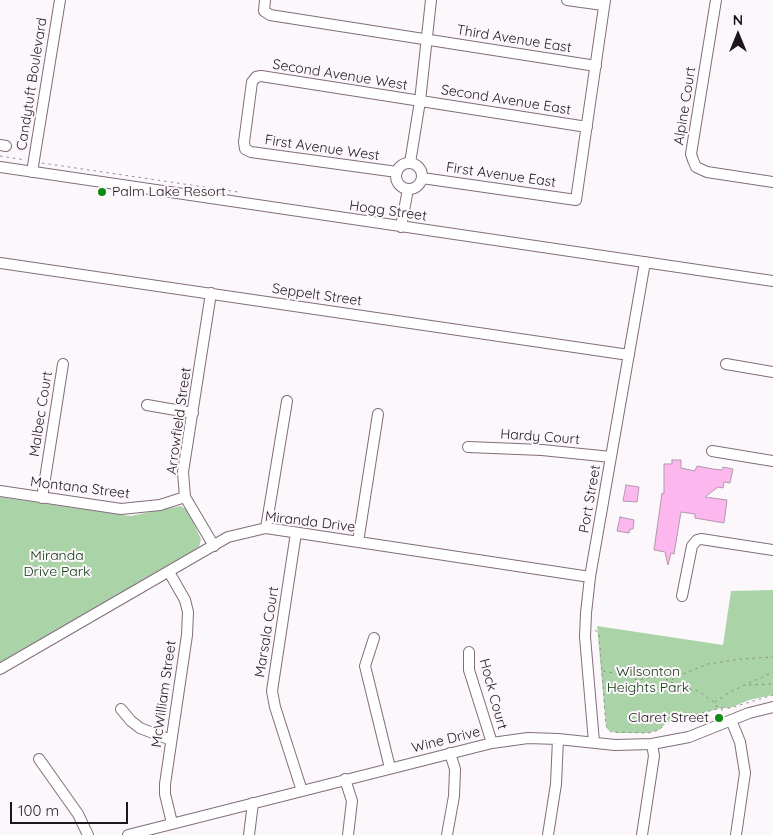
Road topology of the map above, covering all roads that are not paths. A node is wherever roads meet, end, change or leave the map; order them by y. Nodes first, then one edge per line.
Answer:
1 (60, 0) edge
2 (265, 0) edge
3 (431, 0) edge
4 (567, 0) edge
5 (716, 0) edge
6 (604, 3) edge
7 (427, 39) junction
8 (596, 66) junction
9 (420, 101) junction
10 (587, 127) junction
11 (245, 149) joint
12 (410, 163) junction
13 (0, 167) edge
14 (32, 172) junction
15 (397, 172) junction
16 (422, 178) junction
17 (773, 182) edge
18 (408, 189) junction
19 (401, 226) junction
20 (645, 262) junction
21 (0, 263) edge
22 (773, 281) edge
23 (211, 293) junction
24 (629, 355) junction
25 (63, 364) dead end
26 (726, 364) dead end
27 (773, 372) edge
28 (287, 400) dead end
29 (147, 405) dead end
30 (193, 413) junction
31 (378, 414) dead end
32 (468, 447) dead end
33 (712, 451) dead end
34 (611, 457) junction
35 (773, 461) edge
36 (0, 491) edge
37 (185, 497) junction
38 (42, 498) junction
39 (266, 528) junction
40 (296, 533) junction
41 (358, 542) junction
42 (214, 546) junction
43 (773, 550) edge
44 (169, 572) junction
45 (590, 577) junction
46 (682, 596) dead end
47 (374, 638) dead end
48 (469, 652) dead end
49 (0, 669) edge
50 (773, 707) edge
51 (121, 709) dead end
52 (729, 721) junction
53 (558, 739) junction
54 (171, 740) junction
55 (594, 742) junction
56 (492, 743) junction
57 (652, 744) junction
58 (450, 753) junction
59 (39, 759) dead end
60 (390, 768) junction
61 (345, 780) junction
62 (302, 791) junction
63 (254, 803) junction
64 (172, 823) junction
65 (88, 835) edge
66 (132, 835) edge
67 (249, 835) edge
68 (348, 835) edge
69 (448, 835) edge
70 (548, 835) edge
71 (642, 835) edge
72 (736, 835) edge

1 - 14 street, Candytuft Boulevard
2 - 7 street, Third Avenue East
3 - 7 street
4 - 6 street
5 - 17 street, Alpine Court
6 - 8 street
7 - 8 street, Third Avenue East
7 - 9 street
8 - 10 street
9 - 10 street, Second Avenue East
9 - 11 street, Second Avenue West
9 - 12 street
10 - 16 street, First Avenue East
11 - 15 street, First Avenue West
12 - 15 street
12 - 16 street
13 - 14 street, Hogg Street
14 - 19 street, Hogg Street
15 - 18 street
16 - 18 street
18 - 19 street
19 - 20 street, Hogg Street
20 - 22 street, Hogg Street
20 - 24 street, Port Street
21 - 23 street, Seppelt Street
23 - 24 street, Seppelt Street
23 - 30 street, Arrowfield Street
24 - 34 street, Port Street
25 - 38 street, Malbec Court
26 - 27 street
28 - 39 street
29 - 30 street
30 - 37 street, Arrowfield Street
31 - 41 street
32 - 34 street, Hardy Court
33 - 35 street
34 - 45 street, Port Street
36 - 38 street, Montana Street
37 - 38 street, Montana Street
37 - 42 street, Arrowfield Street
39 - 40 street, Miranda Drive
39 - 42 street, Miranda Drive
40 - 41 street, Miranda Drive
40 - 62 street, Marsala Court
41 - 45 street, Miranda Drive
42 - 44 street, Miranda Drive
43 - 46 street
44 - 49 street, Miranda Drive
44 - 54 street, McWilliam Street
45 - 55 street, Port Street
47 - 60 street
48 - 56 street, Hock Court
50 - 52 street, Wine Drive
51 - 54 street
52 - 57 street, Wine Drive
52 - 72 street
53 - 55 street, Wine Drive
53 - 56 street, Wine Drive
53 - 70 street
54 - 64 street, McWilliam Street
55 - 57 street, Wine Drive
56 - 58 street, Wine Drive
57 - 71 street
58 - 60 street, Wine Drive
58 - 69 street
59 - 65 street
60 - 61 street, Wine Drive
61 - 62 street, Wine Drive
61 - 68 street
62 - 63 street, Wine Drive
63 - 64 street, Wine Drive
63 - 67 street
64 - 66 street, Wine Drive

